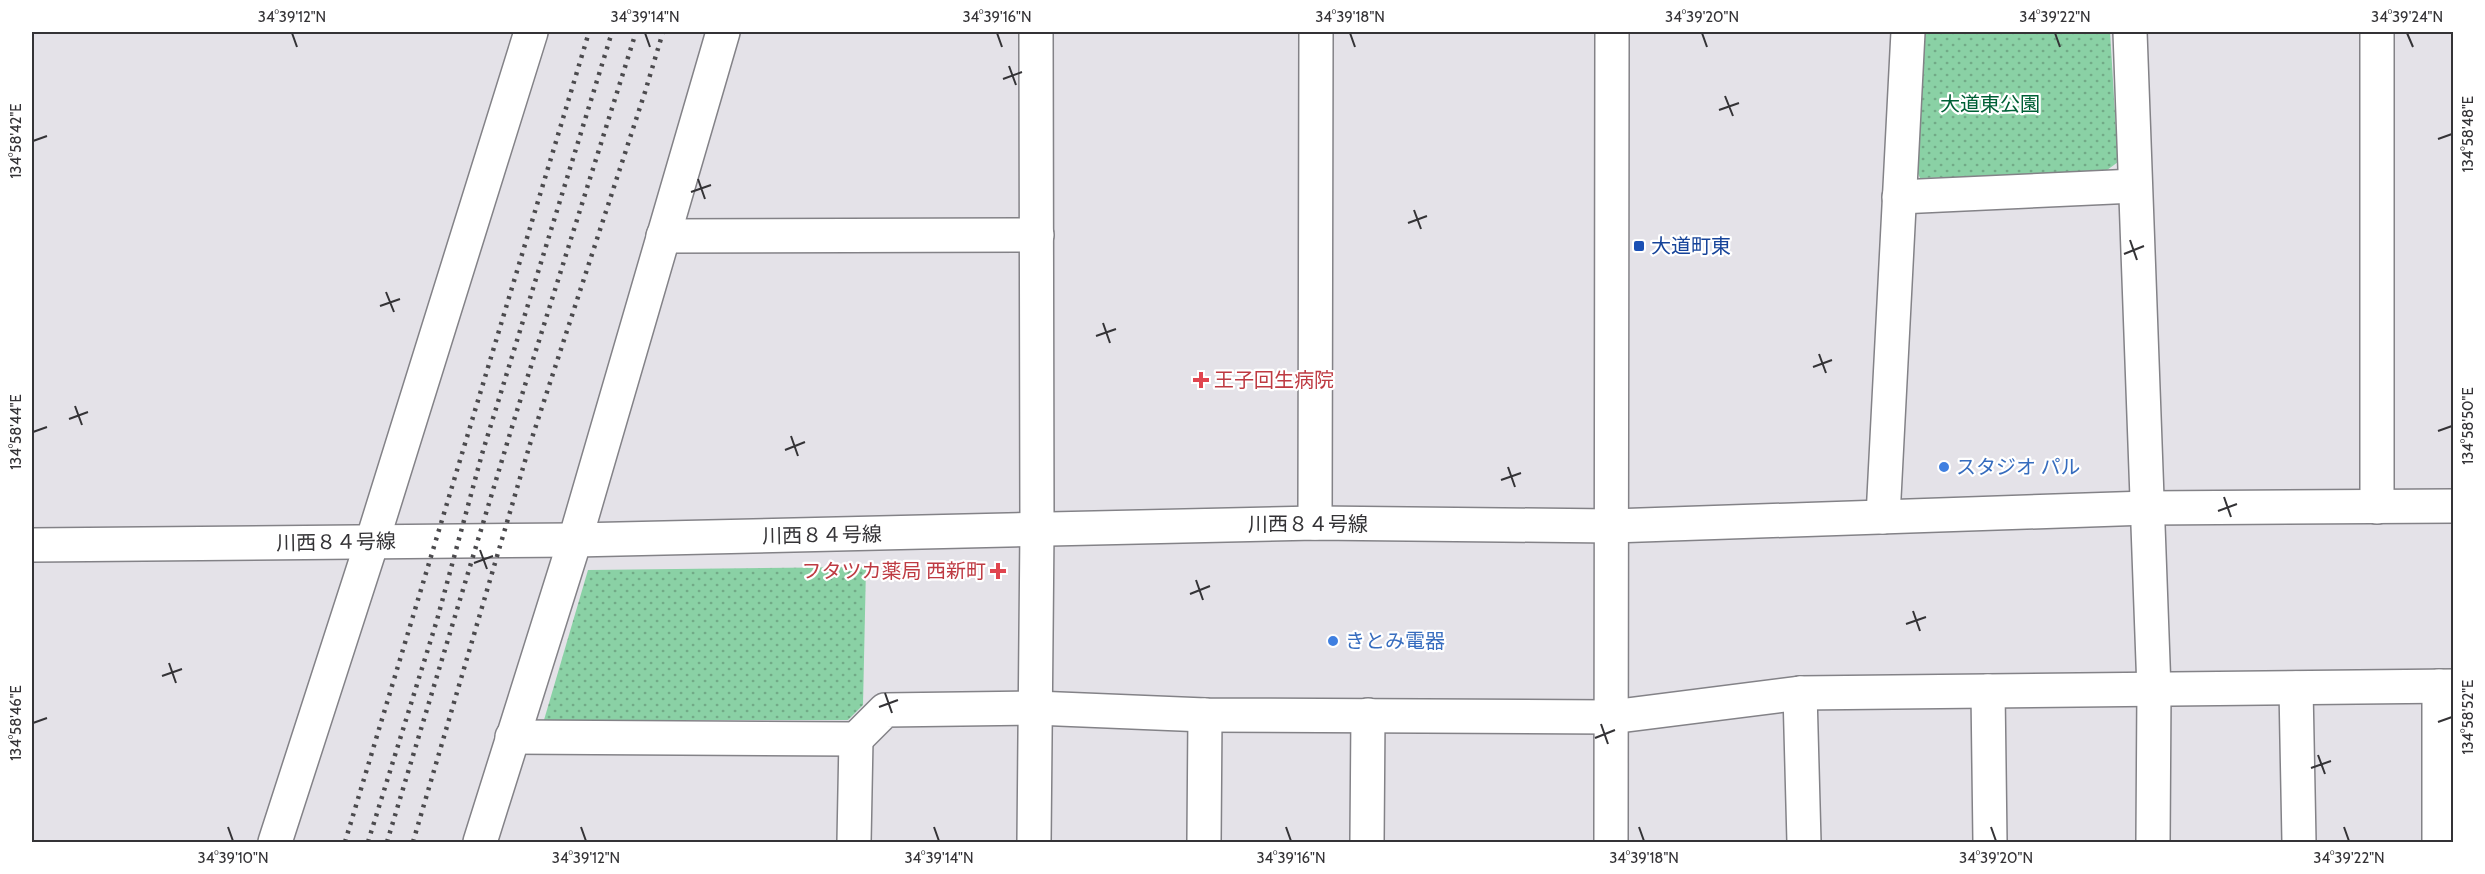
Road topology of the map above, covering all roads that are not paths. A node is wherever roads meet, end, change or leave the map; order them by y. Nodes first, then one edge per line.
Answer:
1 (531, 32) edge
2 (723, 32) edge
3 (1036, 32) edge
4 (1316, 32) edge
5 (1612, 32) edge
6 (1908, 32) edge
7 (2130, 32) edge
8 (2376, 32) edge
9 (2135, 186) junction
10 (1899, 197) junction
11 (1037, 235) junction
12 (663, 236) junction
13 (2454, 506) edge
14 (2377, 507) junction
15 (2147, 508) junction
16 (1883, 518) junction
17 (1315, 523) junction
18 (1612, 526) junction
19 (1037, 530) junction
20 (575, 540) junction
21 (372, 542) junction
22 (32, 545) edge
23 (2446, 686) edge
24 (2296, 688) junction
25 (2154, 690) junction
26 (1988, 691) junction
27 (1800, 693) junction
28 (1035, 708) junction
29 (1204, 715) junction
30 (1368, 715) junction
31 (1611, 717) junction
32 (512, 737) junction
33 (856, 739) junction
34 (275, 843) edge
35 (480, 843) edge
36 (854, 843) edge
37 (1034, 843) edge
38 (1204, 843) edge
39 (1366, 843) edge
40 (1611, 843) edge
41 (1804, 843) edge
42 (1990, 843) edge
43 (2153, 843) edge
44 (2299, 843) edge
45 (2439, 843) edge

1 - 21 street
2 - 12 street
3 - 11 street
4 - 17 street
5 - 18 street
6 - 10 street
7 - 9 street
8 - 14 street
9 - 10 street
9 - 15 street
10 - 16 street
11 - 12 street
11 - 19 street
12 - 20 street
13 - 14 street, 川西８４号線
14 - 15 street, 川西８４号線
15 - 16 street, 川西８４号線
15 - 25 street
16 - 18 street, 川西８４号線
17 - 18 street, 川西８４号線
17 - 19 street, 川西８４号線
18 - 31 street
19 - 20 street, 川西８４号線
19 - 28 street
20 - 21 street, 川西８４号線
20 - 32 street
21 - 22 street, 川西８４号線
21 - 34 street
23 - 24 street
23 - 45 street
24 - 25 street
24 - 44 street
25 - 26 street
25 - 43 street
26 - 27 street
26 - 42 street
27 - 31 street
27 - 41 street
28 - 29 street
28 - 33 street
28 - 37 street
29 - 30 street
29 - 38 street
30 - 31 street
30 - 39 street
31 - 40 street
32 - 33 street
32 - 35 street
33 - 36 street

